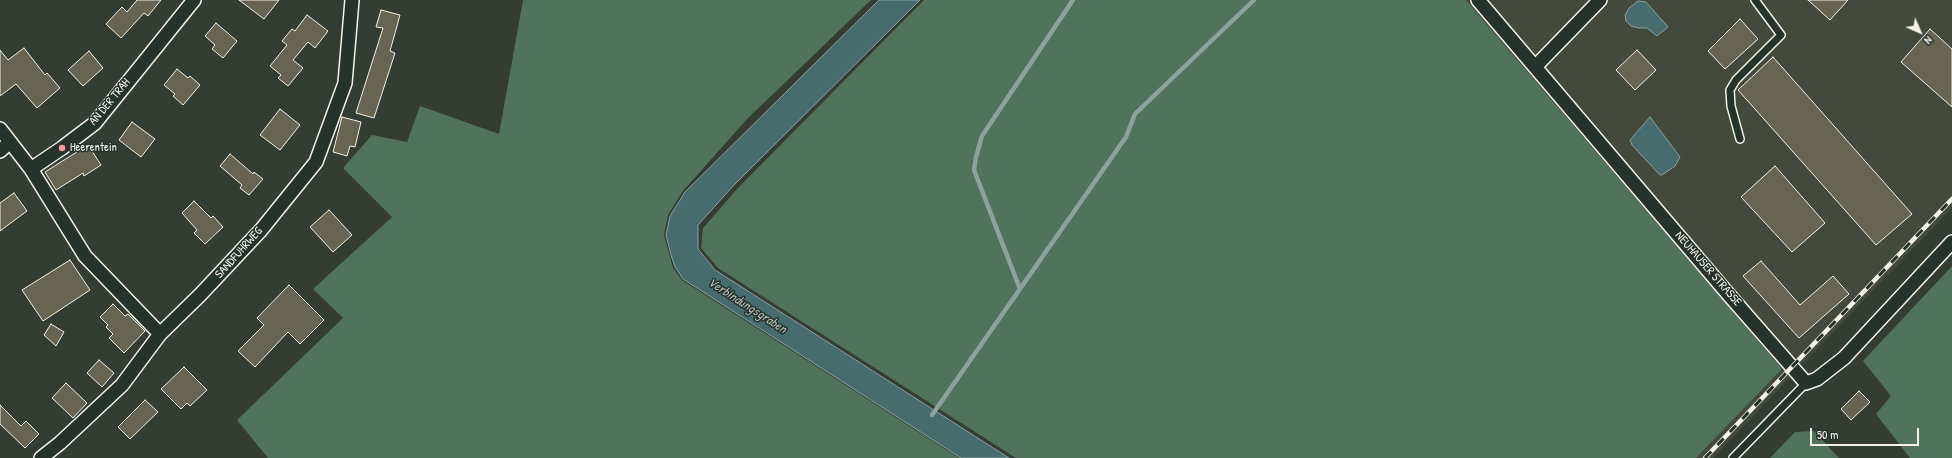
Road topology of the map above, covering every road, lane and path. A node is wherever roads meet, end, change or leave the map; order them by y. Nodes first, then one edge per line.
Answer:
1 (194, 0) edge
2 (352, 0) edge
3 (1478, 0) edge
4 (1600, 0) edge
5 (1755, 0) edge
6 (1535, 67) junction
7 (0, 130) edge
8 (1740, 139) dead end
9 (10, 142) junction
10 (0, 151) edge
11 (31, 169) junction
12 (1952, 242) edge
13 (160, 334) junction
14 (1806, 383) junction
15 (40, 458) edge
16 (1733, 458) edge

1 - 11 street, AN DER TRAH
2 - 13 street, SANDFUHRWEG
3 - 6 street, NEUHAUSER STRASSE
4 - 6 street
5 - 8 lane
6 - 14 street, NEUHAUSER STRASSE
7 - 9 street
9 - 10 street
9 - 11 street
11 - 13 street
12 - 14 street
13 - 15 street, SANDFUHRWEG
14 - 16 lane

